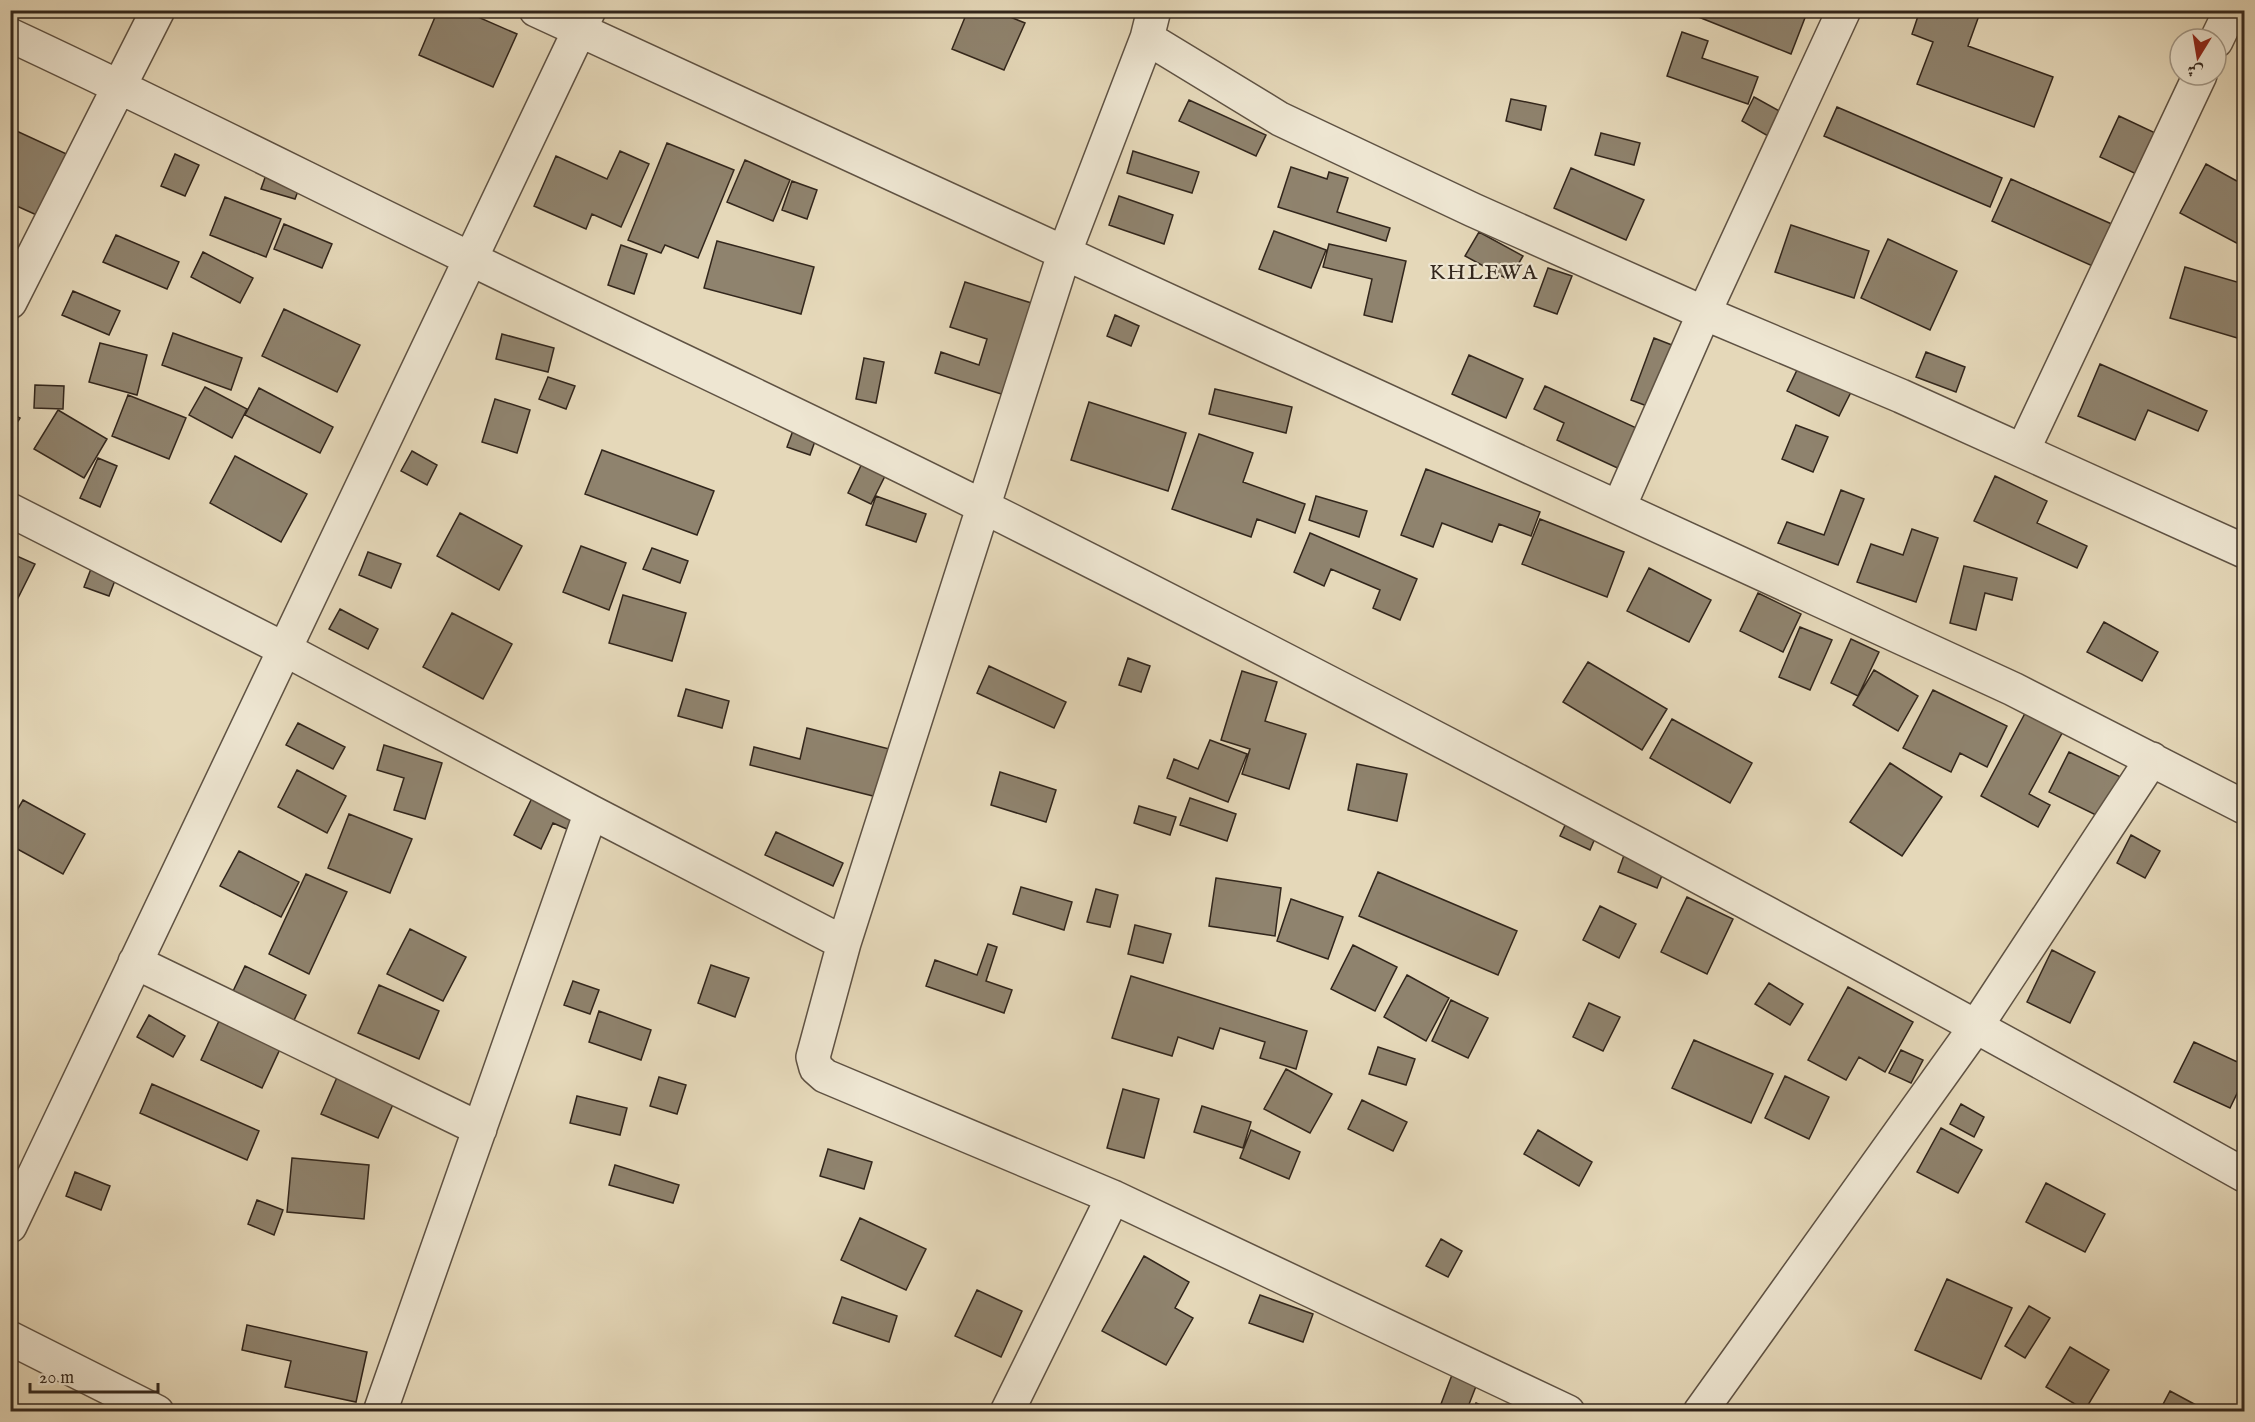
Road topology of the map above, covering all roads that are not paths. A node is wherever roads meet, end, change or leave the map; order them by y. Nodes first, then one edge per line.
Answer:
1 (158, 10) edge
2 (536, 10) edge
3 (1844, 10) edge
4 (2230, 10) edge
5 (585, 20) edge
6 (1150, 24) edge
7 (2222, 27) edge
8 (10, 35) edge
9 (120, 87) junction
10 (2194, 87) edge
11 (1064, 254) junction
12 (472, 260) junction
13 (10, 303) edge
14 (1704, 313) junction
15 (2023, 450) junction
16 (983, 506) junction
17 (1619, 507) junction
18 (10, 510) edge
19 (2244, 551) edge
20 (286, 650) junction
21 (2152, 759) junction
22 (2244, 807) edge
23 (591, 812) junction
24 (844, 943) junction
25 (135, 962) junction
26 (1977, 1025) junction
27 (480, 1129) junction
28 (2244, 1175) edge
29 (1113, 1197) junction
30 (10, 1226) edge
31 (10, 1338) edge
32 (158, 1412) edge
33 (380, 1412) edge
34 (1006, 1412) edge
35 (1568, 1412) edge
36 (1700, 1412) edge

1 - 9 street
2 - 5 street
3 - 14 street
4 - 7 street
5 - 11 street
5 - 12 street
6 - 11 street
6 - 14 street
8 - 9 street
9 - 12 street
9 - 13 street
10 - 15 street
11 - 16 street
11 - 17 street
12 - 16 street
12 - 20 street
14 - 15 street
14 - 17 street
15 - 19 street
16 - 24 street
16 - 26 street
17 - 21 street
18 - 20 street
20 - 23 street
20 - 25 street
21 - 22 street
21 - 26 street
23 - 24 street
23 - 27 street
24 - 29 street
25 - 27 street
25 - 30 street
26 - 28 street
26 - 36 street
27 - 33 street
29 - 34 street
29 - 35 street
31 - 32 street

